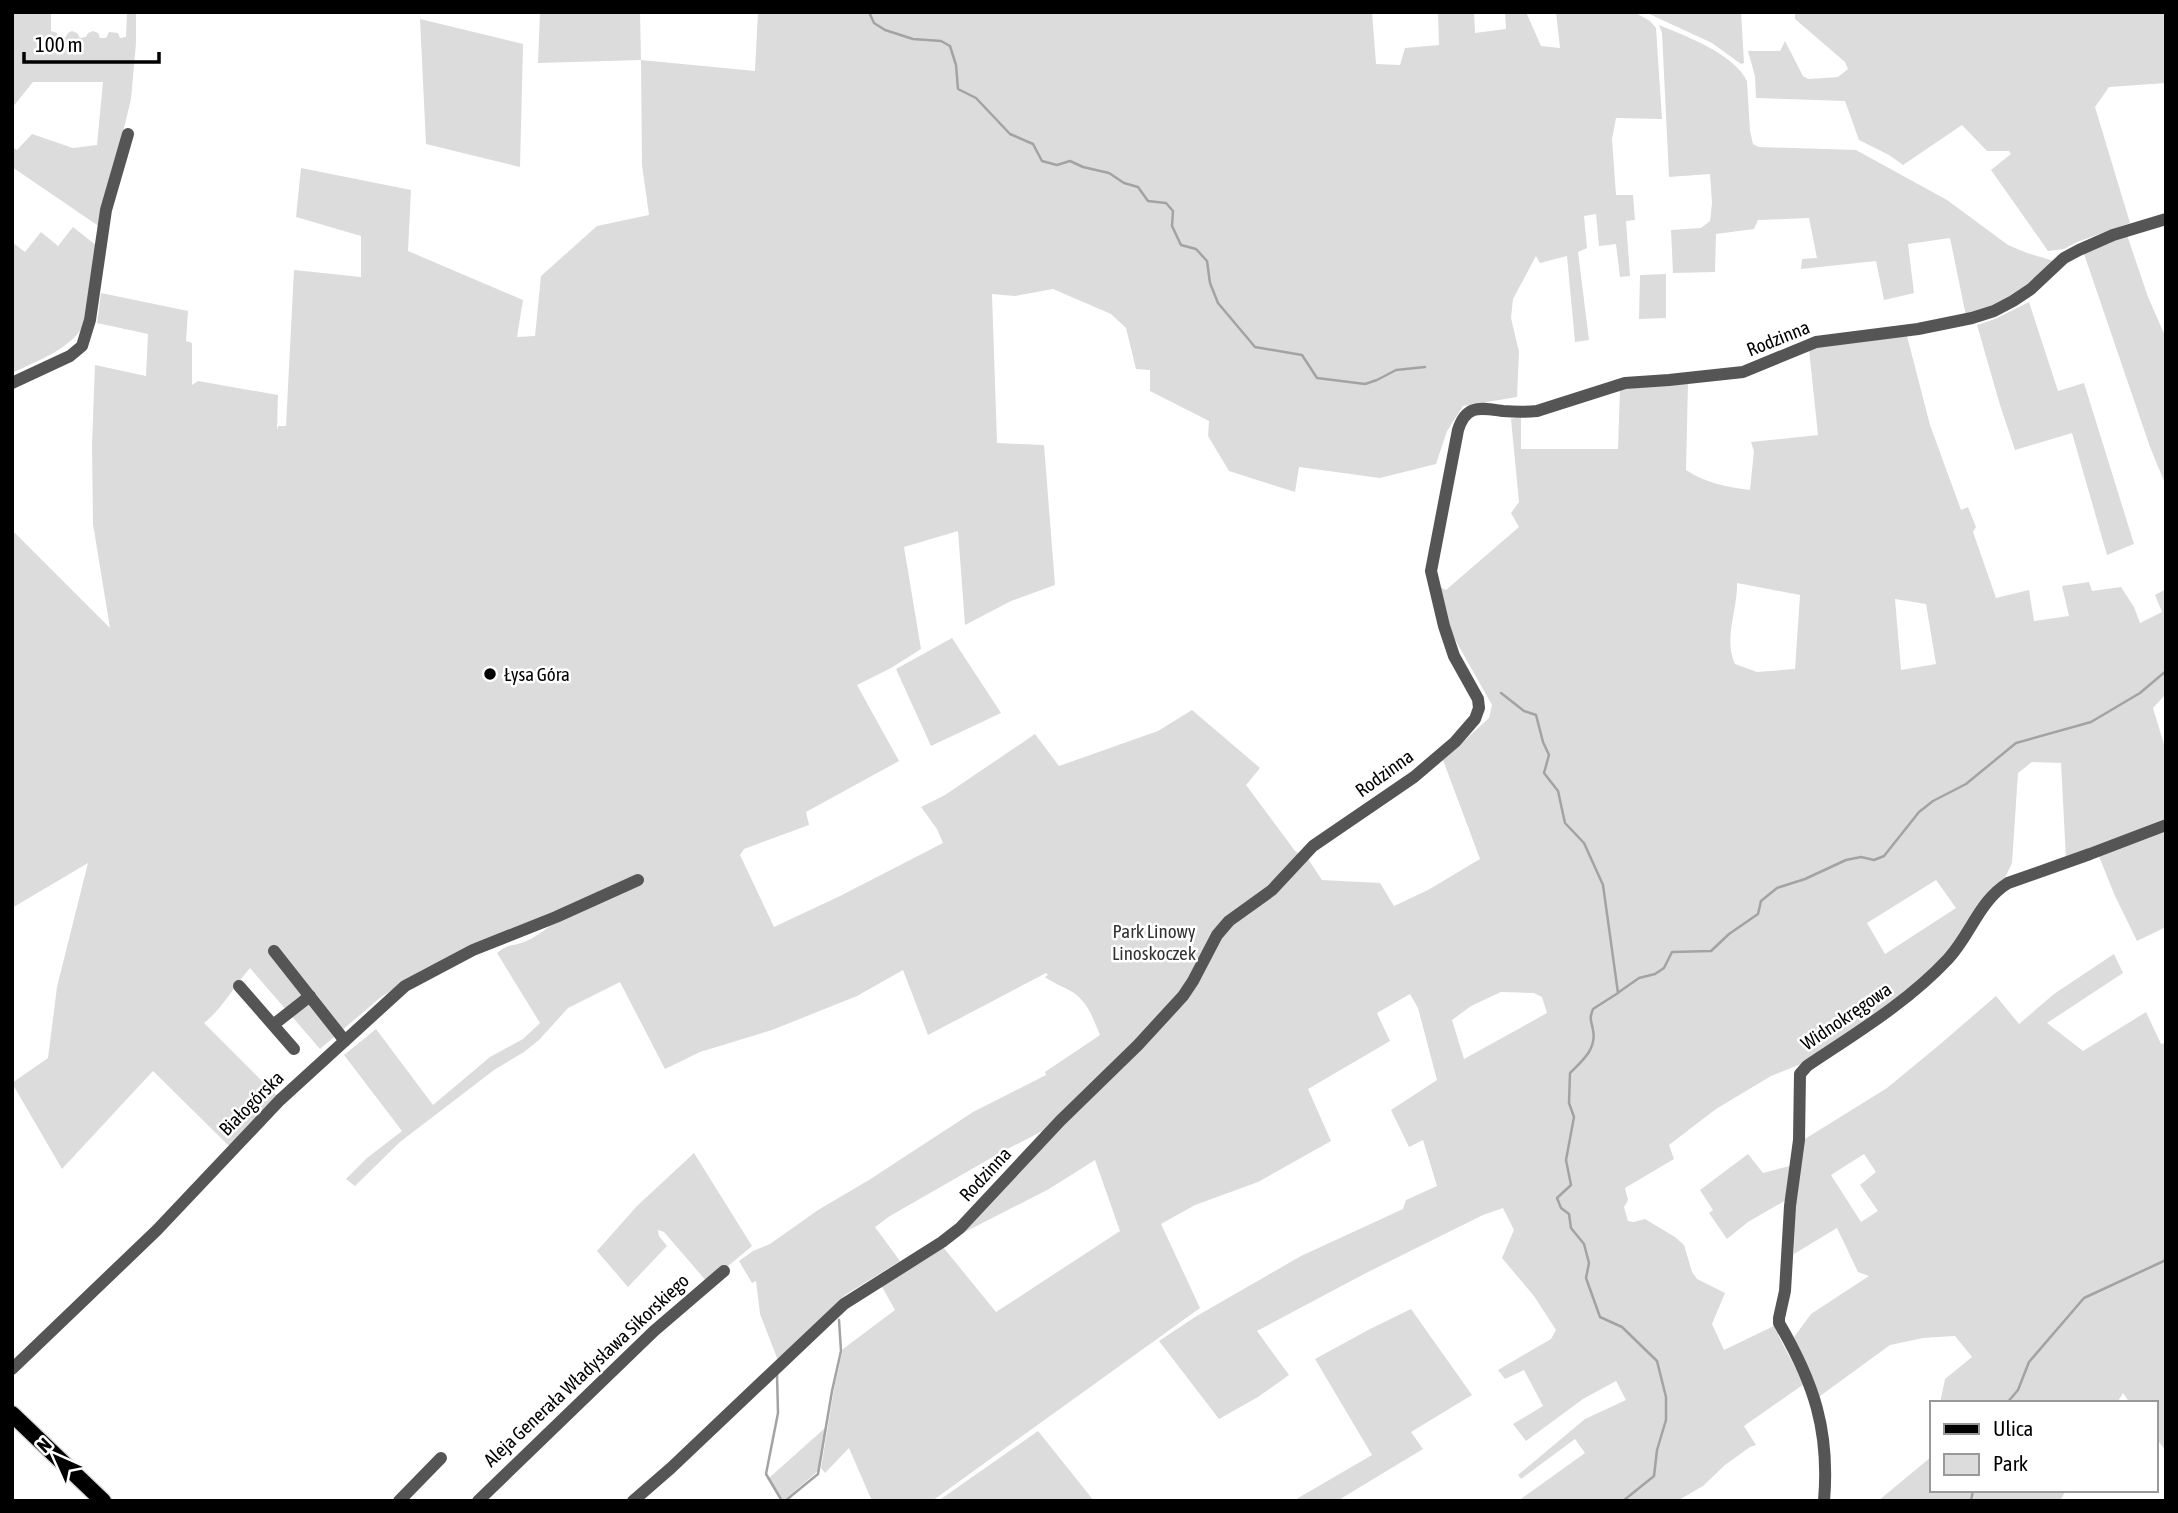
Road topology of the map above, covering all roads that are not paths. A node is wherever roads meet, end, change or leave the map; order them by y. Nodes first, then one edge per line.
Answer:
1 (128, 134) dead end
2 (2166, 219) edge
3 (12, 383) edge
4 (2166, 825) edge
5 (638, 880) dead end
6 (274, 951) dead end
7 (239, 986) dead end
8 (310, 996) junction
9 (273, 1024) junction
10 (345, 1041) junction
11 (294, 1049) dead end
12 (724, 1271) dead end
13 (12, 1369) edge
14 (12, 1414) edge
15 (442, 1458) dead end
16 (103, 1501) edge
17 (399, 1501) edge
18 (478, 1501) edge
19 (633, 1501) edge
20 (1824, 1501) edge

1 - 3 street
2 - 19 street, Rodzinna
4 - 20 street, Widnokręgowa
5 - 10 street, Białogórska
6 - 8 street
7 - 9 street
8 - 9 street
8 - 10 street
9 - 11 street
10 - 13 street, Białogórska
12 - 18 street, Aleja Generała Władysława Sikorskiego
14 - 16 main road
15 - 17 street

